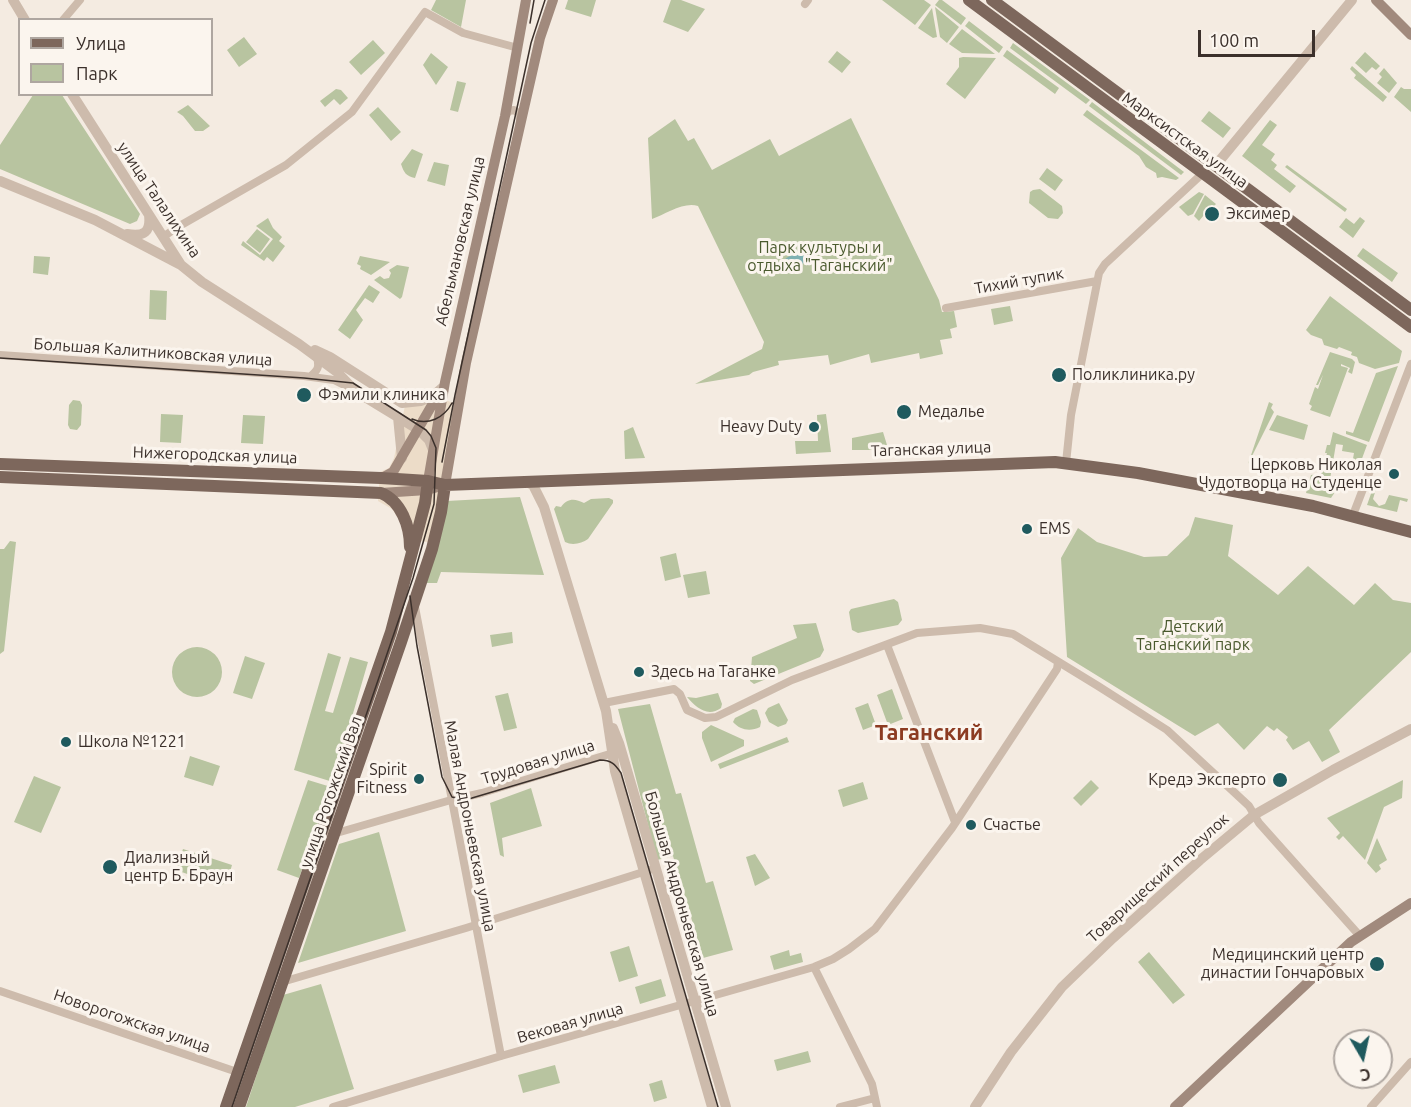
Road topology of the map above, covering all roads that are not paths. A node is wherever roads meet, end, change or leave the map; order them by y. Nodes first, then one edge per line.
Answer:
1 (13, 0) edge
2 (80, 0) edge
3 (526, 0) edge
4 (553, 0) edge
5 (969, 0) edge
6 (992, 0) edge
7 (1352, 0) edge
8 (1376, 0) edge
9 (24, 18) edge
10 (65, 18) edge
11 (1411, 35) edge
12 (518, 48) junction
13 (73, 96) edge
14 (505, 116) junction
15 (520, 119) junction
16 (1216, 165) junction
17 (1203, 173) junction
18 (0, 181) edge
19 (149, 215) junction
20 (121, 234) junction
21 (163, 237) junction
22 (149, 247) junction
23 (181, 266) junction
24 (468, 277) junction
25 (483, 280) junction
26 (1097, 281) junction
27 (946, 308) dead end
28 (1411, 310) edge
29 (1411, 327) edge
30 (299, 344) junction
31 (0, 355) edge
32 (317, 357) junction
33 (1411, 364) edge
34 (332, 370) junction
35 (308, 375) junction
36 (445, 382) junction
37 (398, 417) junction
38 (419, 430) junction
39 (433, 450) junction
40 (402, 458) junction
41 (1066, 463) junction
42 (0, 464) edge
43 (0, 477) edge
44 (381, 478) junction
45 (526, 482) junction
46 (428, 485) junction
47 (445, 485) junction
48 (381, 493) junction
49 (1353, 515) junction
50 (1411, 531) edge
51 (411, 560) junction
52 (414, 601) junction
53 (887, 645) junction
54 (1058, 662) junction
55 (605, 707) junction
56 (1411, 729) edge
57 (613, 753) junction
58 (451, 800) junction
59 (1254, 815) junction
60 (956, 822) junction
61 (327, 833) junction
62 (656, 868) junction
63 (644, 871) junction
64 (1411, 903) edge
65 (476, 925) junction
66 (1359, 935) junction
67 (814, 967) junction
68 (277, 981) junction
69 (0, 991) edge
70 (696, 1001) junction
71 (683, 1005) junction
72 (501, 1056) junction
73 (1411, 1062) edge
74 (239, 1073) junction
75 (246, 1088) junction
76 (875, 1098) junction
77 (226, 1107) edge
78 (240, 1107) edge
79 (333, 1107) edge
80 (712, 1107) edge
81 (726, 1107) edge
82 (840, 1107) edge
83 (877, 1107) edge
84 (975, 1107) edge
85 (1175, 1107) edge
86 (1371, 1107) edge

1 - 9 street
2 - 10 street
3 - 12 main road, Абельмановская улица
4 - 15 main road, Абельмановская улица
5 - 17 main road, Марксистская улица
6 - 16 main road, Марксистская улица
7 - 16 street
8 - 11 main road
12 - 14 main road, Абельмановская улица
12 - 21 street
13 - 19 street, улица Талалихина
14 - 15 street
14 - 24 main road, Абельмановская улица
15 - 25 main road, Абельмановская улица
16 - 28 main road, Марксистская улица
17 - 26 street
17 - 29 main road, Марксистская улица
18 - 20 street
19 - 20 street
19 - 21 street, улица Талалихина
20 - 22 street
21 - 22 street
21 - 23 street, улица Талалихина
22 - 23 street
23 - 30 street, улица Талалихина
24 - 25 street
24 - 36 main road, Абельмановская улица
25 - 47 main road, Абельмановская улица
26 - 27 street, Тихий тупик
26 - 41 street
30 - 32 street, улица Талалихина
30 - 34 street, улица Талалихина
31 - 35 street, Большая Калитниковская улица
32 - 34 street, улица Талалихина
32 - 35 street
33 - 49 street
34 - 35 street, Большая Калитниковская улица
34 - 36 street, улица Талалихина
34 - 37 street, улица Талалихина
36 - 38 main road
36 - 39 main road, Абельмановская улица
37 - 38 street, улица Талалихина
37 - 40 street
38 - 39 street, улица Талалихина
38 - 40 main road
39 - 46 main road, Абельмановская улица
40 - 44 main road
41 - 45 main road, Таганская улица
41 - 49 main road, Таганская улица
42 - 44 main road, Нижегородская улица
43 - 48 main road, Нижегородская улица
44 - 46 main road, Нижегородская улица
45 - 47 main road, Таганская улица
45 - 55 street, Большая Андроньевская улица
46 - 47 main road, Таганская улица
46 - 48 main road, Нижегородская улица
46 - 51 main road, улица Рогожский Вал
47 - 52 main road, улица Рогожский Вал
48 - 51 main road
49 - 50 main road, Таганская улица
51 - 61 main road, улица Рогожский Вал
52 - 58 street, Малая Андроньевская улица
52 - 61 main road, улица Рогожский Вал
53 - 54 street
53 - 55 street
53 - 60 street
54 - 59 street
54 - 60 street, Вековая улица
55 - 57 street, Большая Андроньевская улица
55 - 62 street, Большая Андроньевская улица
56 - 59 street, Товарищеский переулок
57 - 58 street, Трудовая улица
57 - 63 street, Большая Андроньевская улица
58 - 61 street, Трудовая улица
58 - 65 street, Малая Андроньевская улица
59 - 66 street
59 - 84 street, Товарищеский переулок
60 - 67 street, Вековая улица
61 - 68 main road, улица Рогожский Вал
62 - 63 street
62 - 70 street, Большая Андроньевская улица
63 - 65 street
63 - 71 street, Большая Андроньевская улица
64 - 66 main road
65 - 68 street
65 - 72 street, Малая Андроньевская улица
66 - 85 main road
67 - 70 street, Вековая улица
67 - 76 street
68 - 74 main road, улица Рогожский Вал
68 - 75 main road, улица Рогожский Вал
69 - 74 street, Новорогожская улица
70 - 71 street, Вековая улица
70 - 81 street, Большая Андроньевская улица
71 - 72 street, Вековая улица
71 - 80 street, Большая Андроньевская улица
72 - 79 street, Вековая улица
73 - 86 street
74 - 75 street
74 - 77 main road, улица Рогожский Вал
75 - 78 main road, улица Рогожский Вал
76 - 82 street
76 - 83 street

